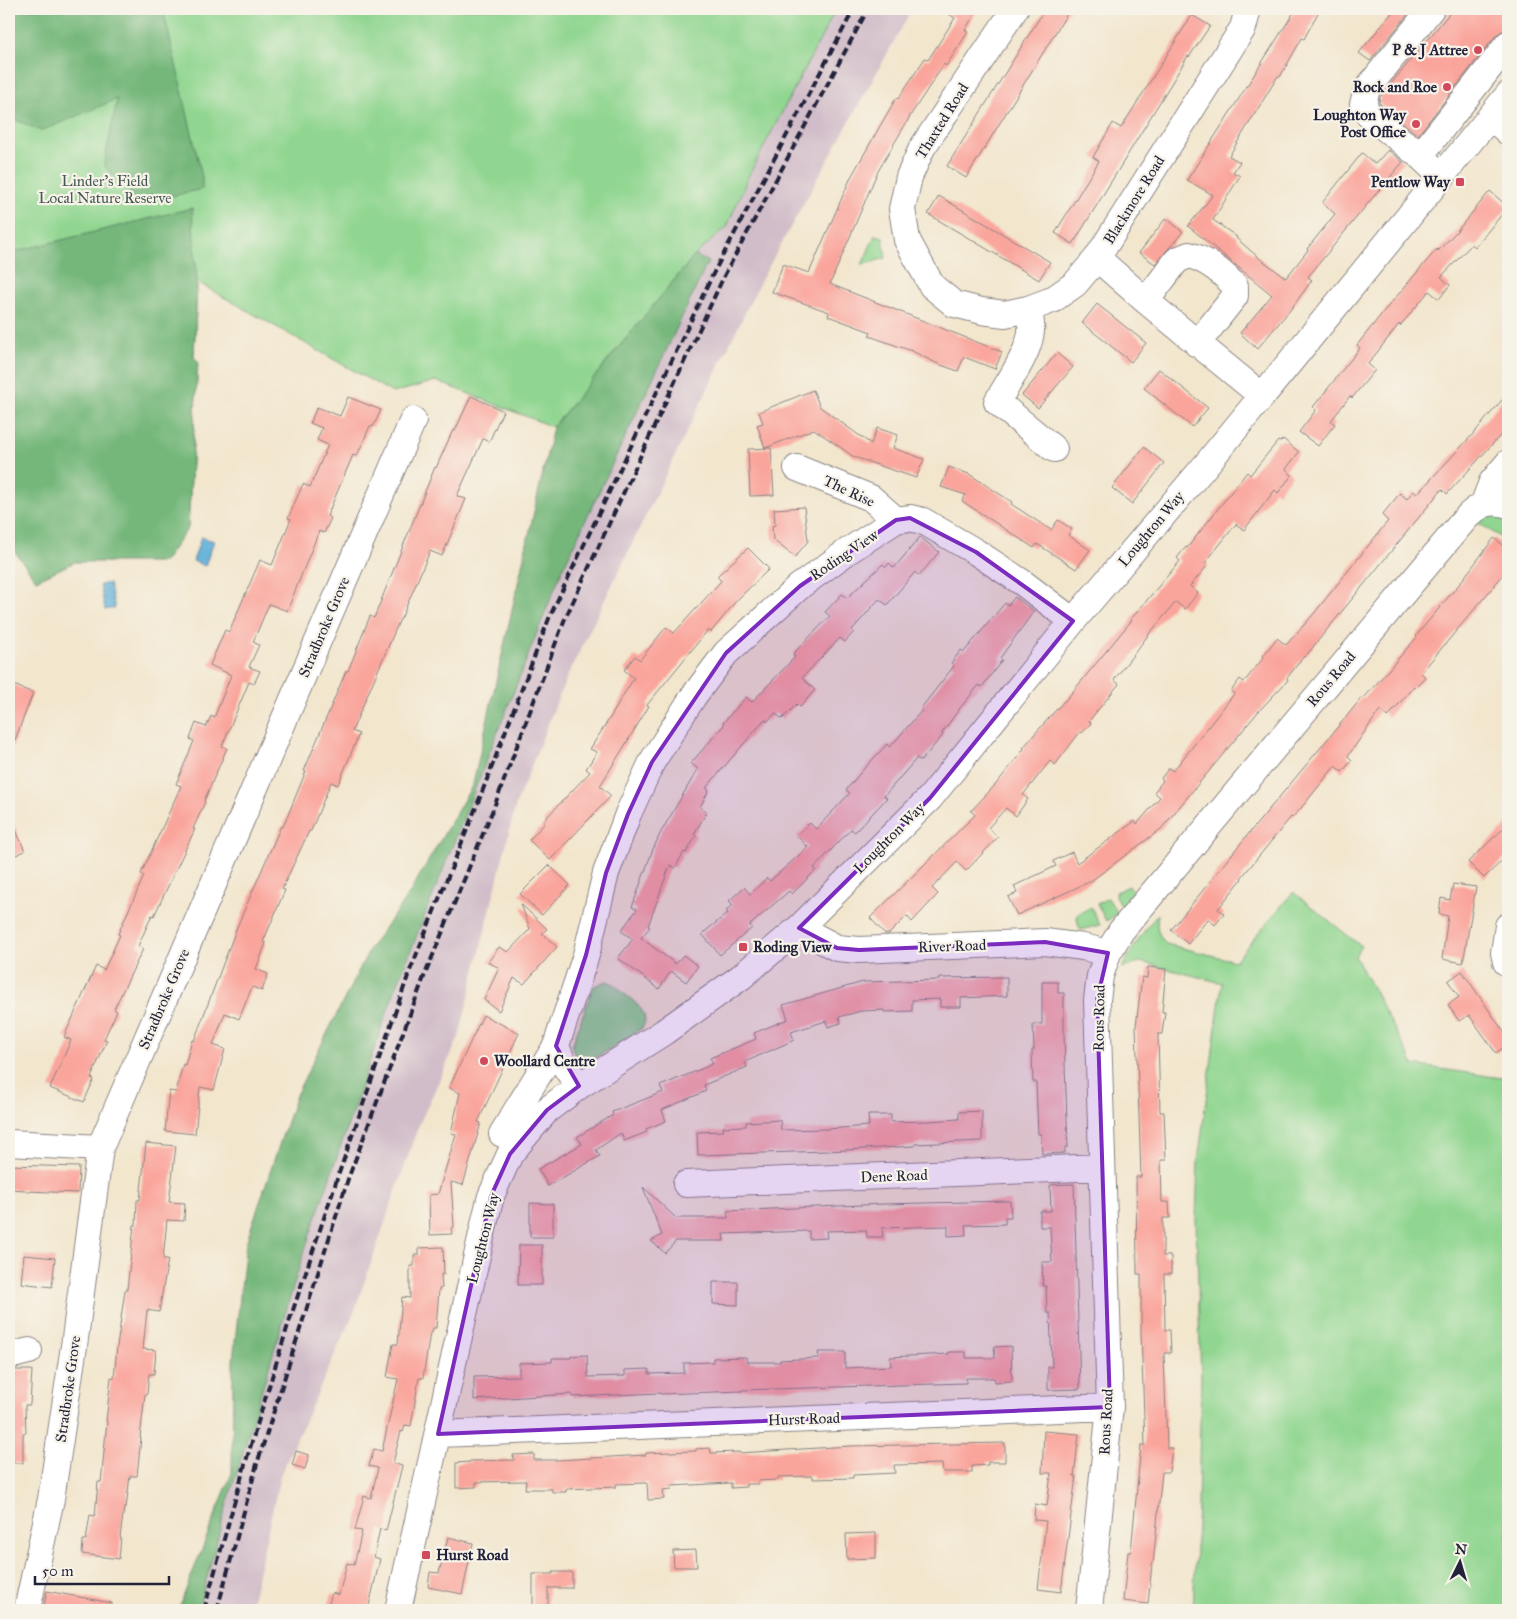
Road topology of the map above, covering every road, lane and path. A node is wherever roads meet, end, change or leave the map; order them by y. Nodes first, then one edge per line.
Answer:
1 (1016, 9) edge
2 (1248, 9) edge
3 (1431, 9) edge
4 (1508, 44) edge
5 (1508, 95) edge
6 (1500, 124) edge
7 (1420, 156) junction
8 (1442, 177) junction
9 (1097, 258) junction
10 (1146, 301) junction
11 (1028, 309) junction
12 (1197, 344) junction
13 (1262, 396) junction
14 (413, 420) dead end
15 (1054, 449) dead end
16 (1508, 463) edge
17 (798, 468) dead end
18 (1496, 504) edge
19 (896, 520) junction
20 (1073, 621) junction
21 (1508, 926) edge
22 (799, 928) junction
23 (1108, 953) junction
24 (1508, 963) edge
25 (556, 1046) junction
26 (579, 1086) junction
27 (502, 1134) dead end
28 (9, 1143) edge
29 (100, 1148) junction
30 (1102, 1168) junction
31 (686, 1184) dead end
32 (1110, 1407) junction
33 (438, 1434) junction
34 (27, 1610) edge
35 (398, 1610) edge
36 (1089, 1610) edge

1 - 11 street, Thaxted Road
2 - 9 street, Blackmore Road
3 - 7 street
4 - 7 street
5 - 6 street, Loughton Way
6 - 8 street, Loughton Way
7 - 8 street
8 - 13 street, Loughton Way
9 - 10 street, Blackmore Road
9 - 11 street, Thaxted Road
10 - 12 street, Blackmore Road
10 - 12 street
11 - 15 street
12 - 13 street, Blackmore Road
13 - 20 street, Loughton Way
14 - 29 street, Stradbroke Grove
16 - 18 street, Rous Road
17 - 19 street, The Rise
18 - 23 street, Rous Road
19 - 20 street
19 - 25 street, Roding View
20 - 22 street, Loughton Way
21 - 24 street
22 - 23 street, River Road
22 - 26 street, Loughton Way
23 - 30 street, Rous Road
25 - 26 street
25 - 27 street, Roding View
26 - 33 street, Loughton Way
28 - 29 street
29 - 34 street, Stradbroke Grove
30 - 31 street, Dene Road
30 - 32 street, Rous Road
32 - 33 street, Hurst Road
32 - 36 street, Rous Road
33 - 35 street, Loughton Way

